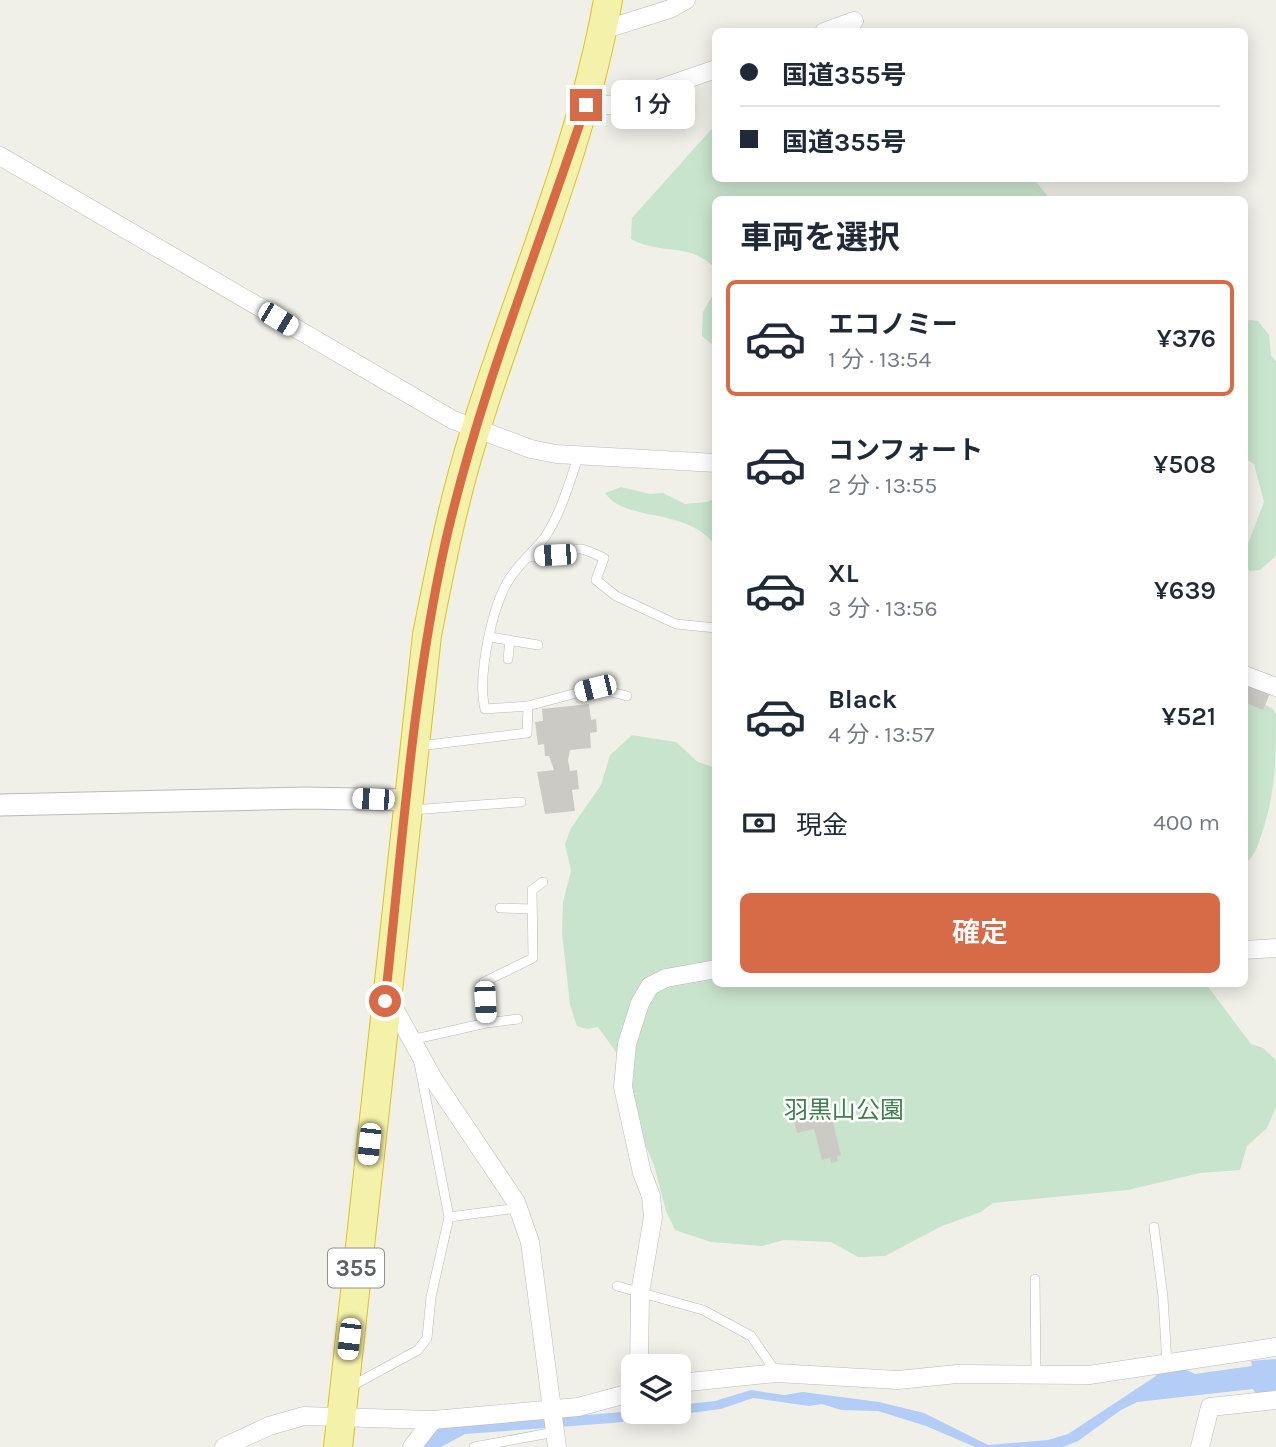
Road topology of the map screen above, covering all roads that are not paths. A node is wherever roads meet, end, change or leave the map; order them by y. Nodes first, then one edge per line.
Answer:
1 (608, 0) edge
2 (686, 0) edge
3 (855, 21) dead end
4 (835, 28) edge
5 (603, 30) junction
6 (712, 70) edge
7 (586, 105) junction
8 (0, 156) edge
9 (476, 429) junction
10 (578, 457) junction
11 (712, 463) edge
12 (527, 557) junction
13 (712, 628) edge
14 (490, 637) junction
15 (510, 640) junction
16 (538, 645) dead end
17 (508, 659) dead end
18 (1248, 676) edge
19 (1276, 687) edge
20 (627, 696) dead end
21 (528, 706) junction
22 (414, 746) junction
23 (521, 802) dead end
24 (0, 805) edge
25 (407, 805) junction
26 (543, 882) dead end
27 (500, 908) dead end
28 (533, 909) junction
29 (1276, 948) edge
30 (1248, 950) edge
31 (712, 970) edge
32 (385, 1001) junction
33 (518, 1019) dead end
34 (486, 1023) junction
35 (415, 1047) junction
36 (519, 1208) junction
37 (449, 1217) junction
38 (1154, 1227) dead end
39 (1035, 1279) dead end
40 (618, 1286) dead end
41 (640, 1293) junction
42 (1276, 1348) edge
43 (639, 1354) edge
44 (1167, 1364) junction
45 (776, 1373) junction
46 (1036, 1374) junction
47 (691, 1382) edge
48 (621, 1395) edge
49 (1276, 1400) edge
50 (342, 1404) junction
51 (433, 1420) junction
52 (554, 1426) edge
53 (224, 1447) edge
54 (338, 1447) edge
55 (412, 1447) edge
56 (474, 1447) edge
57 (1200, 1447) edge

1 - 5 highway, 355
2 - 5 street
3 - 4 street
5 - 7 highway, 355
6 - 7 street
7 - 9 highway, 355
8 - 9 street
9 - 10 street
9 - 22 highway, 355
10 - 11 street
10 - 12 lane
12 - 13 lane
12 - 14 lane
14 - 15 lane
14 - 21 lane
15 - 16 lane
15 - 17 lane
18 - 19 street
20 - 21 lane
21 - 22 lane
22 - 25 highway, 355
23 - 25 lane
24 - 25 street
25 - 32 highway, 355
26 - 28 lane
27 - 28 lane
28 - 34 lane
29 - 30 street
31 - 41 street
32 - 35 street
32 - 50 highway, 355
33 - 34 lane
34 - 35 lane
35 - 36 street
35 - 37 lane
36 - 37 lane
36 - 52 street
37 - 50 lane
38 - 44 lane
39 - 46 lane
40 - 41 lane
41 - 43 street
41 - 45 lane
42 - 44 street
44 - 46 street
45 - 46 street
45 - 47 street
48 - 52 street
49 - 57 street
50 - 51 street
50 - 53 street
50 - 54 highway, 355
51 - 52 street
51 - 55 street
52 - 56 lane

